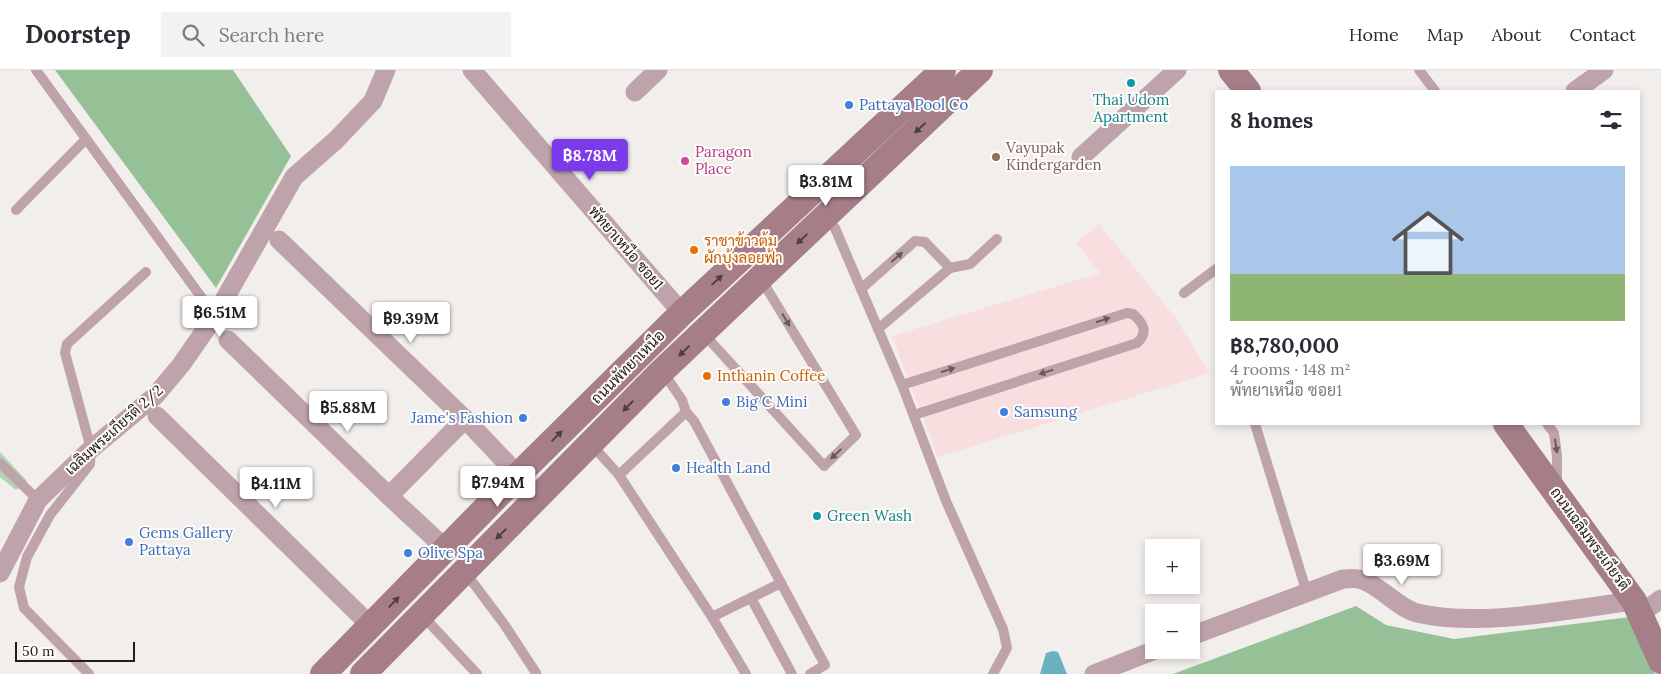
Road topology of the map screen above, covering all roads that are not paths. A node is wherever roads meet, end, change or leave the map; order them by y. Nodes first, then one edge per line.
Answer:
1 (36, 70) edge
2 (386, 70) edge
3 (472, 70) edge
4 (658, 70) edge
5 (943, 70) edge
6 (980, 70) edge
7 (1177, 70) edge
8 (1231, 70) edge
9 (1420, 70) edge
10 (1604, 70) edge
11 (1247, 90) edge
12 (1434, 90) edge
13 (1576, 90) edge
14 (635, 92) dead end
15 (86, 140) junction
16 (1081, 157) dead end
17 (16, 210) dead end
18 (824, 218) junction
19 (997, 239) dead end
20 (279, 240) dead end
21 (950, 268) junction
22 (1215, 270) edge
23 (146, 272) dead end
24 (761, 278) junction
25 (861, 289) junction
26 (1184, 292) dead end
27 (682, 313) junction
28 (215, 316) junction
29 (878, 329) junction
30 (703, 332) junction
31 (228, 340) dead end
32 (662, 371) junction
33 (902, 385) junction
34 (686, 412) junction
35 (914, 415) junction
36 (157, 416) dead end
37 (464, 419) junction
38 (1255, 425) edge
39 (1507, 425) edge
40 (1548, 425) edge
41 (591, 444) junction
42 (91, 449) junction
43 (0, 463) edge
44 (518, 475) junction
45 (618, 475) junction
46 (1557, 493) junction
47 (389, 496) junction
48 (38, 500) junction
49 (446, 549) junction
50 (465, 571) junction
51 (0, 574) edge
52 (781, 583) junction
53 (1307, 593) junction
54 (751, 598) junction
55 (1645, 605) edge
56 (422, 615) junction
57 (712, 617) junction
58 (371, 626) junction
59 (1200, 633) edge
60 (1145, 654) edge
61 (1661, 661) edge
62 (536, 673) edge
63 (89, 674) edge
64 (323, 674) edge
65 (363, 674) edge
66 (477, 674) edge
67 (746, 674) edge
68 (792, 674) edge
69 (810, 674) edge
70 (993, 674) edge
71 (1094, 674) edge

1 - 15 lane
2 - 28 street, เฉลิมพระเกียรติ 2/2
3 - 27 street, พัทยาเหนือ ซอย1
4 - 14 street
27 -> 5 main road, ถนนพัทยาเหนือ
6 -> 18 main road, ถนนพัทยาเหนือ
7 - 16 street
8 - 11 main road
9 - 12 lane
10 - 13 street
15 - 17 lane
15 - 28 lane
18 -> 24 main road, ถนนพัทยาเหนือ
18 - 25 lane
19 - 21 lane
20 - 37 street
25 -> 21 lane
21 - 29 lane
22 - 26 lane
23 - 42 lane
24 - 30 main road, ถนนพัทยาเหนือ
24 -> 30 lane
25 - 29 lane
44 -> 27 main road, ถนนพัทยาเหนือ
28 - 42 street, เฉลิมพระเกียรติ 2/2
29 - 33 lane
30 -> 32 main road, ถนนพัทยาเหนือ
31 - 47 street
32 - 34 lane
32 -> 41 main road, ถนนพัทยาเหนือ
33 - 35 lane
33 -> 35 lane
34 - 45 lane
34 - 52 lane
35 - 70 lane
36 - 58 street
37 - 44 street
37 - 47 street
38 - 53 lane
39 - 46 main road, ถนนเฉลิมพระเกียรติ
40 -> 46 lane
41 - 45 lane
41 -> 50 main road, ถนนพัทยาเหนือ
42 - 48 street, เฉลิมพระเกียรติ 2/2
42 - 63 lane
43 - 48 lane
44 - 49 main road, ถนนพัทยาเหนือ
45 - 57 lane
46 - 55 main road, ถนนเฉลิมพระเกียรติ
47 - 49 street
48 - 51 street, เฉลิมพระเกียรติ 2/2
58 -> 49 main road, ถนนพัทยาเหนือ
50 - 56 main road, ถนนพัทยาเหนือ
50 - 62 lane
52 - 54 lane
52 - 69 lane
53 - 55 street
53 - 59 street
54 - 57 lane
54 - 68 lane
55 - 61 main road, ถนนเฉลิมพระเกียรติ
56 - 65 main road, ถนนพัทยาเหนือ
56 - 66 lane
57 - 67 lane
58 - 64 main road, ถนนพัทยาเหนือ
60 - 71 street

